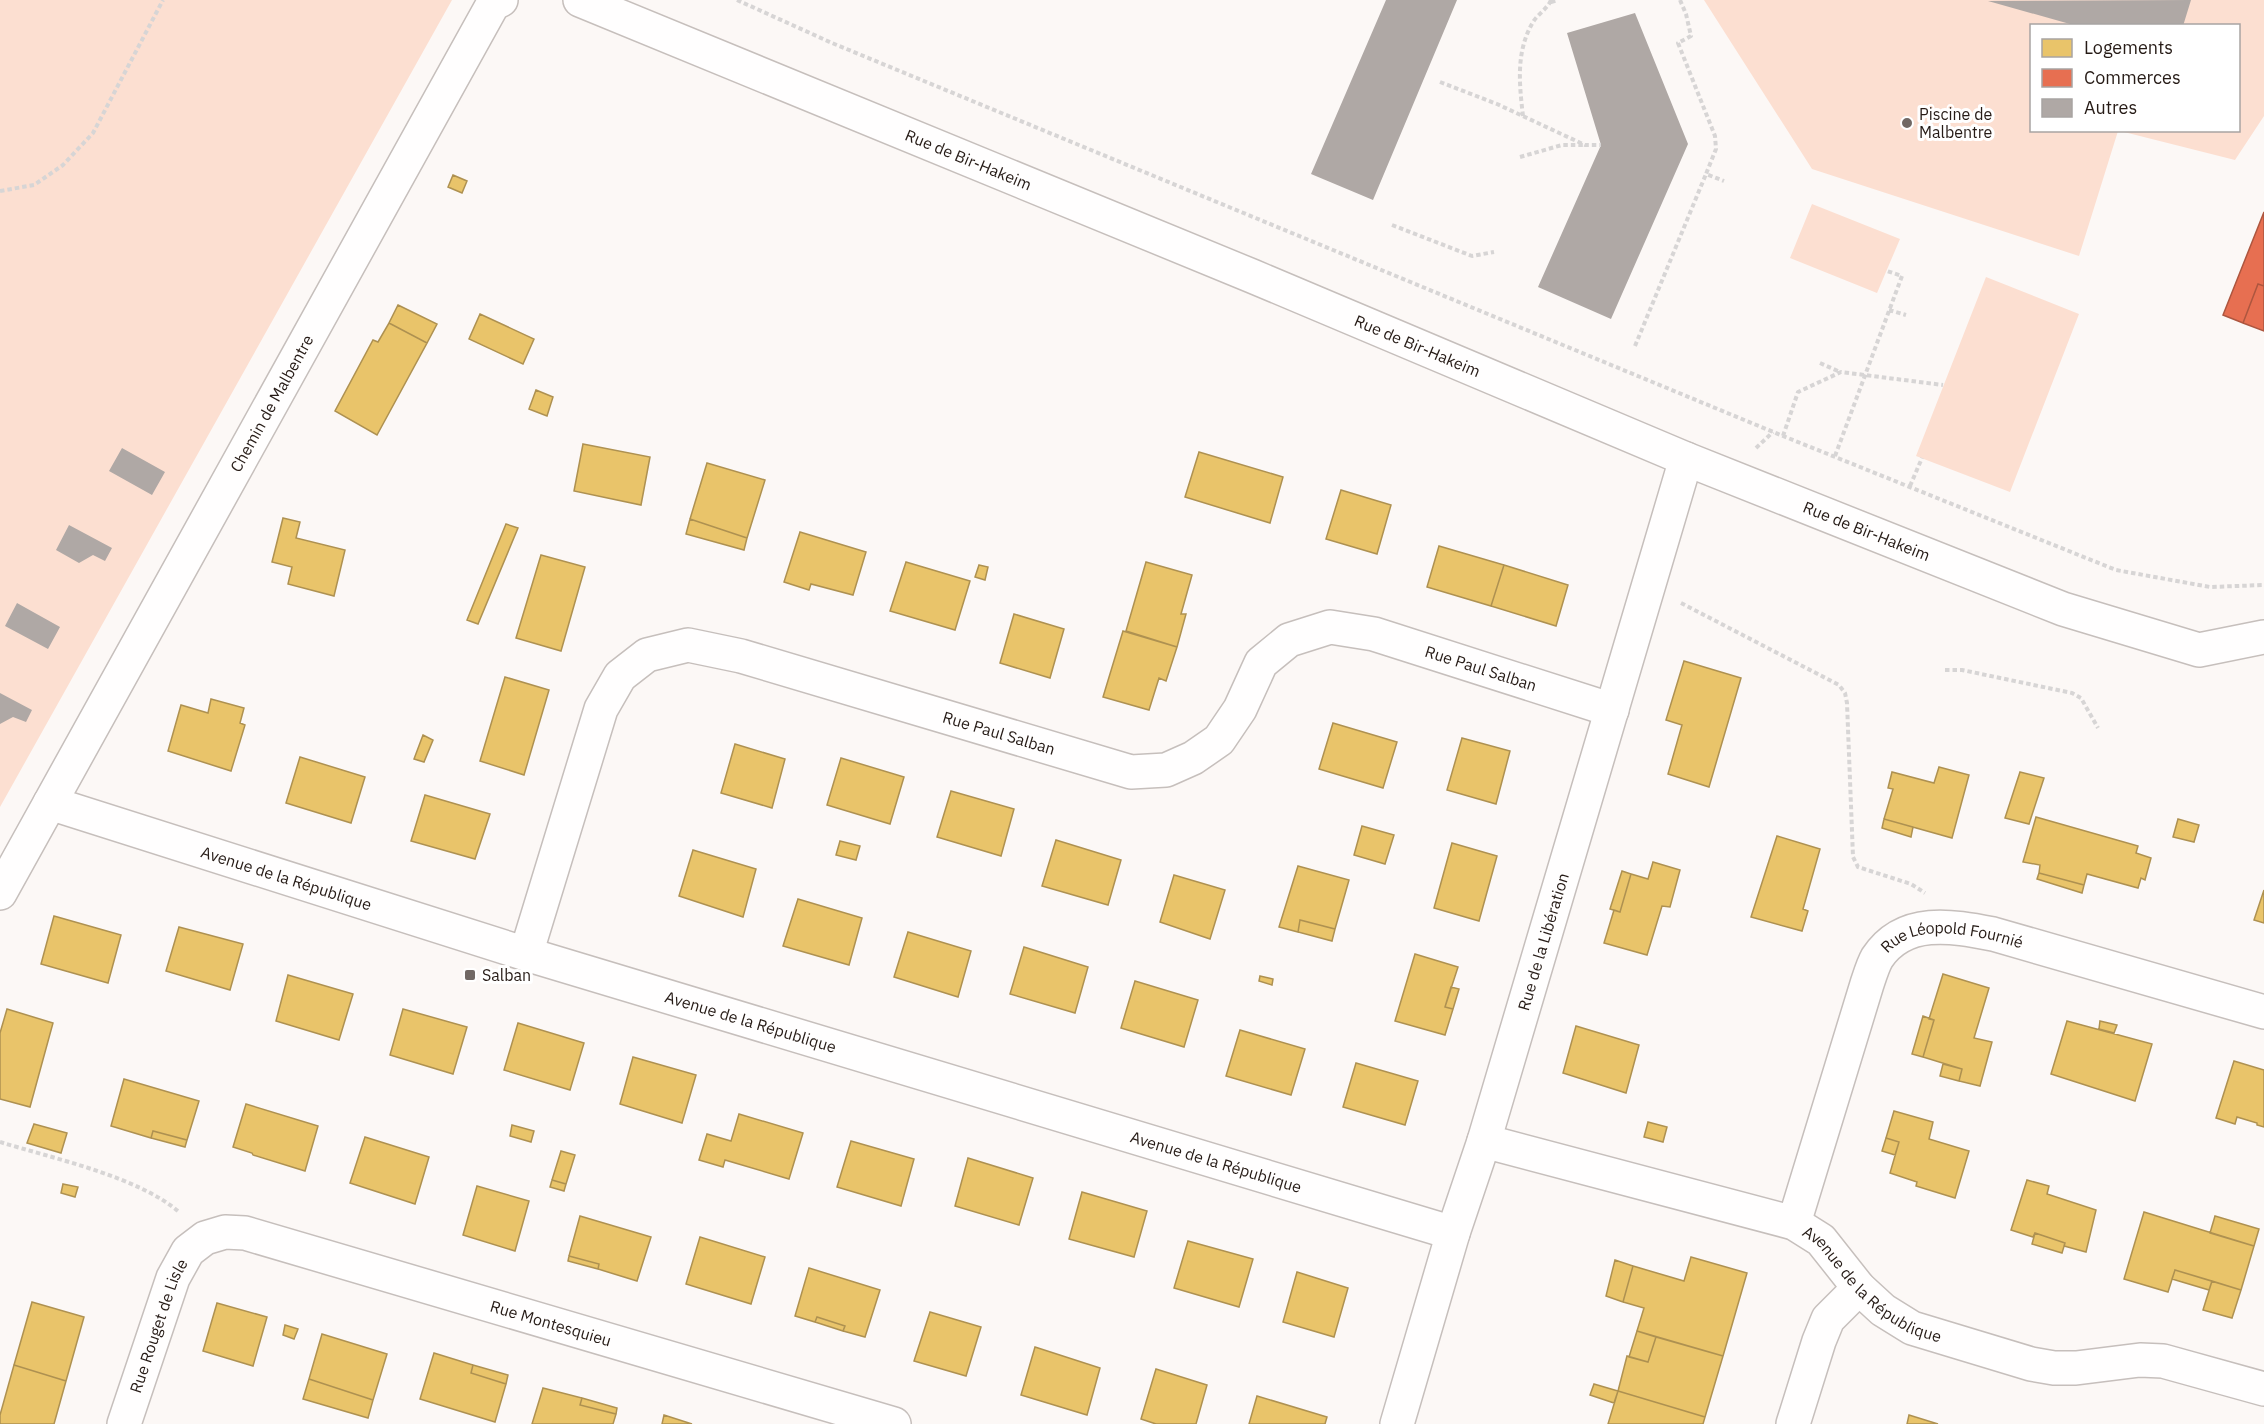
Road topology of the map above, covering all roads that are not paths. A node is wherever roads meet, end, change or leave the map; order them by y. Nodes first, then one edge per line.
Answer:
1 (580, 0) edge
2 (497, 2) edge
3 (1686, 459) junction
4 (2264, 637) edge
5 (1612, 710) junction
6 (50, 803) junction
7 (0, 893) edge
8 (526, 954) junction
9 (2264, 1012) edge
10 (1484, 1141) junction
11 (1794, 1222) junction
12 (1453, 1233) junction
13 (205, 1238) joint
14 (1858, 1288) junction
15 (2264, 1389) edge
16 (124, 1424) edge
17 (894, 1424) edge
18 (1397, 1424) edge
19 (1793, 1424) edge

1 - 3 street, Rue de Bir-Hakeim
2 - 6 street, Chemin de Malbentre
3 - 4 street, Rue de Bir-Hakeim
3 - 5 street, Rue de la Libération
5 - 8 street, Rue Paul Salban
5 - 10 street, Rue de la Libération
6 - 7 street, Chemin de Malbentre
6 - 8 street, Avenue de la République
8 - 12 street, Avenue de la République
9 - 11 street, Rue Léopold Fournié
10 - 11 street, Avenue de la République
10 - 12 street, Rue de la Libération
11 - 14 street, Avenue de la République
12 - 18 street, Rue de la Libération
13 - 16 street, Rue Rouget de Lisle
13 - 17 street, Rue Montesquieu
14 - 15 street, Avenue de la République
14 - 19 street

